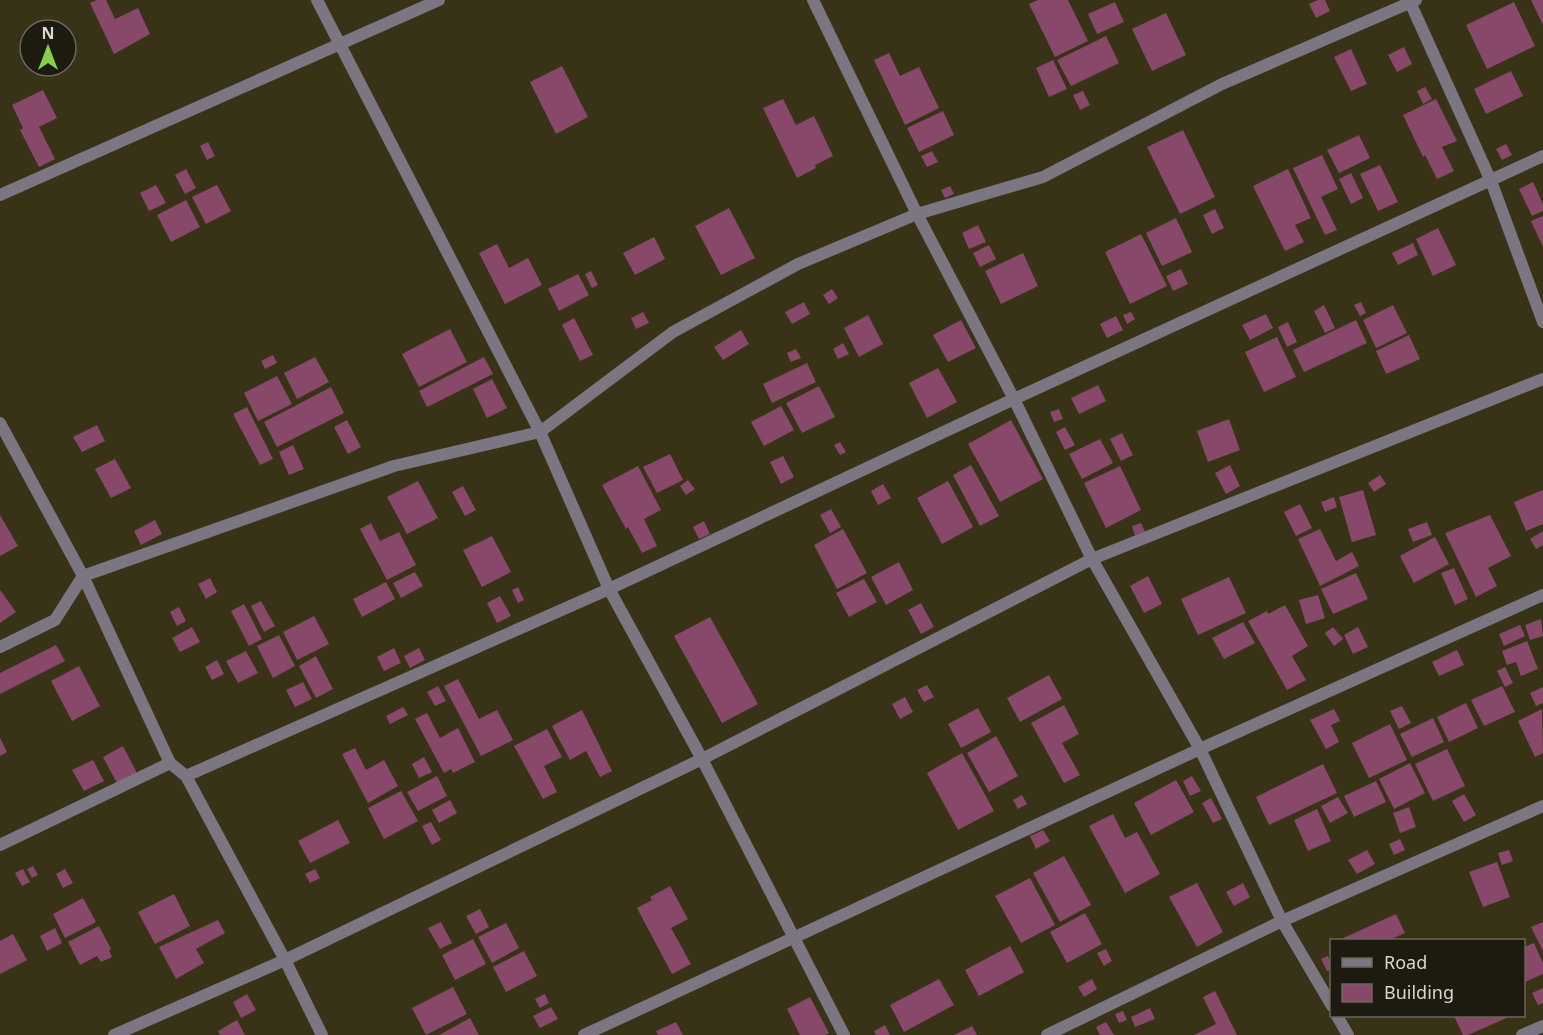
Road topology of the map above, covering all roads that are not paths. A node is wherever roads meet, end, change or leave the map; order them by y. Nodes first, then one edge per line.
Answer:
1 (317, 0) edge
2 (440, 0) edge
3 (813, 0) edge
4 (1412, 1) edge
5 (339, 45) junction
6 (1543, 156) edge
7 (1491, 181) junction
8 (0, 195) edge
9 (916, 214) junction
10 (1543, 322) edge
11 (1543, 379) edge
12 (1014, 399) junction
13 (0, 423) edge
14 (540, 432) junction
15 (1092, 559) junction
16 (82, 576) junction
17 (609, 589) junction
18 (1543, 595) edge
19 (0, 647) edge
20 (1200, 749) junction
21 (702, 759) junction
22 (170, 763) junction
23 (186, 776) junction
24 (1543, 806) edge
25 (0, 845) edge
26 (1282, 921) junction
27 (795, 937) junction
28 (285, 960) junction
29 (1330, 1003) edge
30 (1338, 1017) edge
31 (1543, 1026) edge
32 (114, 1035) edge
33 (322, 1035) edge
34 (584, 1035) edge
35 (844, 1035) edge
36 (1047, 1035) edge
37 (1348, 1035) edge
38 (1522, 1035) edge

1 - 5 street
2 - 5 street
3 - 9 street
4 - 7 street
4 - 9 street
5 - 8 street
5 - 14 street
6 - 7 street
7 - 10 street
7 - 12 street
9 - 12 street
9 - 14 street
11 - 15 street
12 - 15 street
12 - 17 street
13 - 16 street
14 - 16 street
14 - 17 street
15 - 20 street
15 - 21 street
16 - 19 street
16 - 22 street
17 - 21 street
17 - 23 street
18 - 20 street
20 - 26 street
20 - 27 street
21 - 27 street
21 - 28 street
22 - 23 street
22 - 25 street
23 - 28 street
24 - 26 street
26 - 29 street
26 - 36 street
27 - 34 street
27 - 35 street
28 - 32 street
28 - 33 street
30 - 37 street
31 - 38 street

